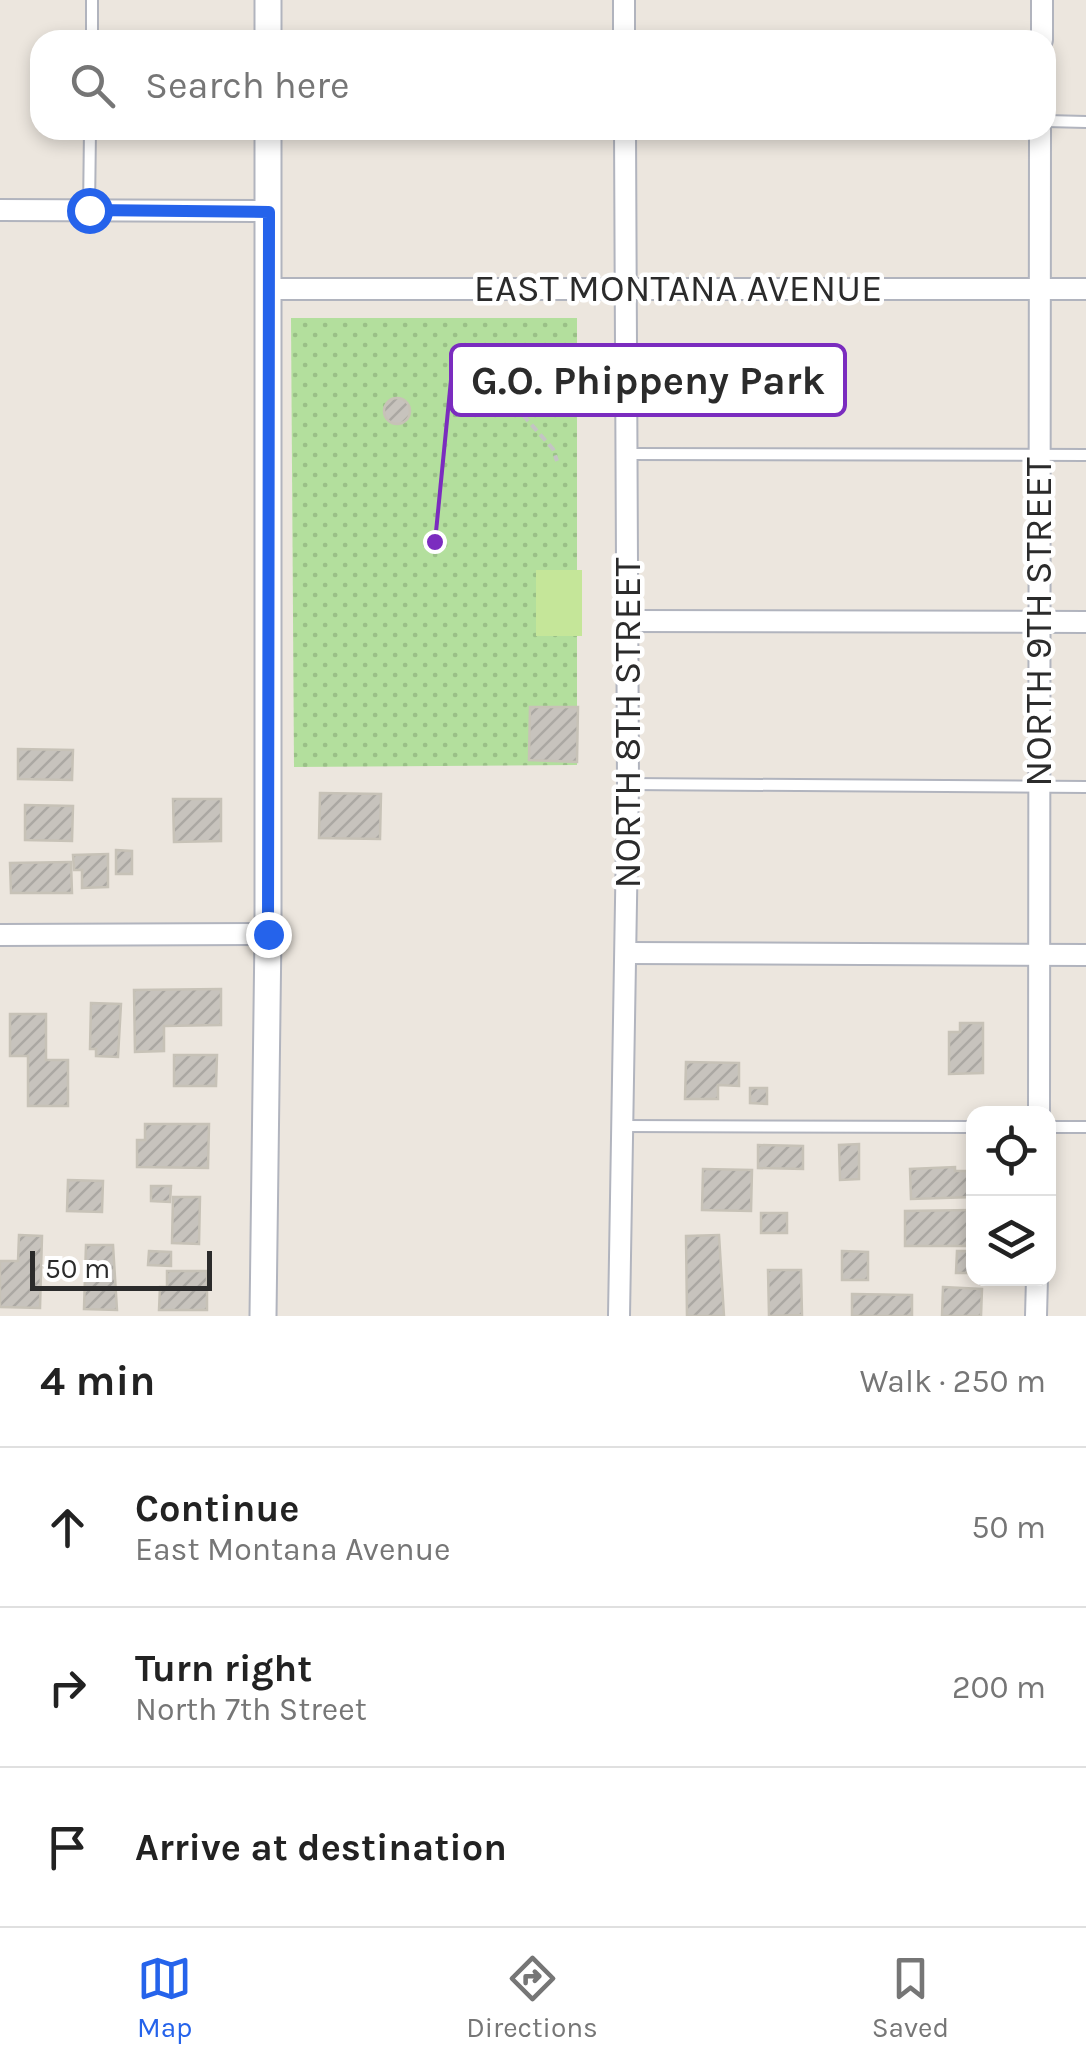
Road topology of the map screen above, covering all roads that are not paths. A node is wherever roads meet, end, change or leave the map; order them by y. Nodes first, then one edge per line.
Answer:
1 (92, 0) edge
2 (268, 0) edge
3 (624, 0) edge
4 (1042, 0) edge
5 (92, 30) edge
6 (268, 30) edge
7 (624, 30) edge
8 (1042, 30) edge
9 (1056, 122) edge
10 (1086, 122) edge
11 (90, 140) edge
12 (268, 140) edge
13 (624, 140) edge
14 (1040, 140) edge
15 (0, 210) edge
16 (89, 210) junction
17 (269, 212) junction
18 (626, 287) junction
19 (1038, 288) junction
20 (269, 289) junction
21 (1086, 289) edge
22 (627, 454) junction
23 (1039, 455) junction
24 (1086, 456) edge
25 (627, 621) junction
26 (1040, 622) junction
27 (1086, 622) edge
28 (628, 784) junction
29 (1038, 787) junction
30 (1086, 787) edge
31 (268, 934) junction
32 (0, 936) edge
33 (627, 952) junction
34 (1037, 954) junction
35 (1086, 955) edge
36 (1039, 1106) edge
37 (623, 1126) junction
38 (966, 1127) edge
39 (1056, 1127) edge
40 (1086, 1128) edge
41 (1036, 1286) edge
42 (263, 1316) edge
43 (619, 1316) edge
44 (1036, 1316) edge

1 - 5 lane
2 - 6 street
3 - 7 street
4 - 8 street
9 - 10 lane
11 - 16 lane
12 - 17 street
13 - 18 street, NORTH 8TH STREET
14 - 19 street, NORTH 9TH STREET
15 - 16 street
16 - 17 street
17 - 20 street
18 - 19 street, EAST MONTANA AVENUE
18 - 20 street, EAST MONTANA AVENUE
18 - 22 street, NORTH 8TH STREET
19 - 21 street, EAST MONTANA AVENUE
19 - 23 street, NORTH 9TH STREET
20 - 31 street
22 - 23 lane
22 - 25 street, NORTH 8TH STREET
23 - 24 lane
23 - 26 street, NORTH 9TH STREET
25 - 26 street
25 - 28 street, NORTH 8TH STREET
26 - 27 street
26 - 29 street, NORTH 9TH STREET
28 - 29 lane
28 - 33 street, NORTH 8TH STREET
29 - 30 lane
29 - 34 street, NORTH 9TH STREET
31 - 32 street
31 - 42 street
33 - 34 street
33 - 37 street, NORTH 8TH STREET
34 - 35 street
34 - 36 street, NORTH 9TH STREET
37 - 38 lane
37 - 43 street, NORTH 8TH STREET
39 - 40 lane
41 - 44 street

